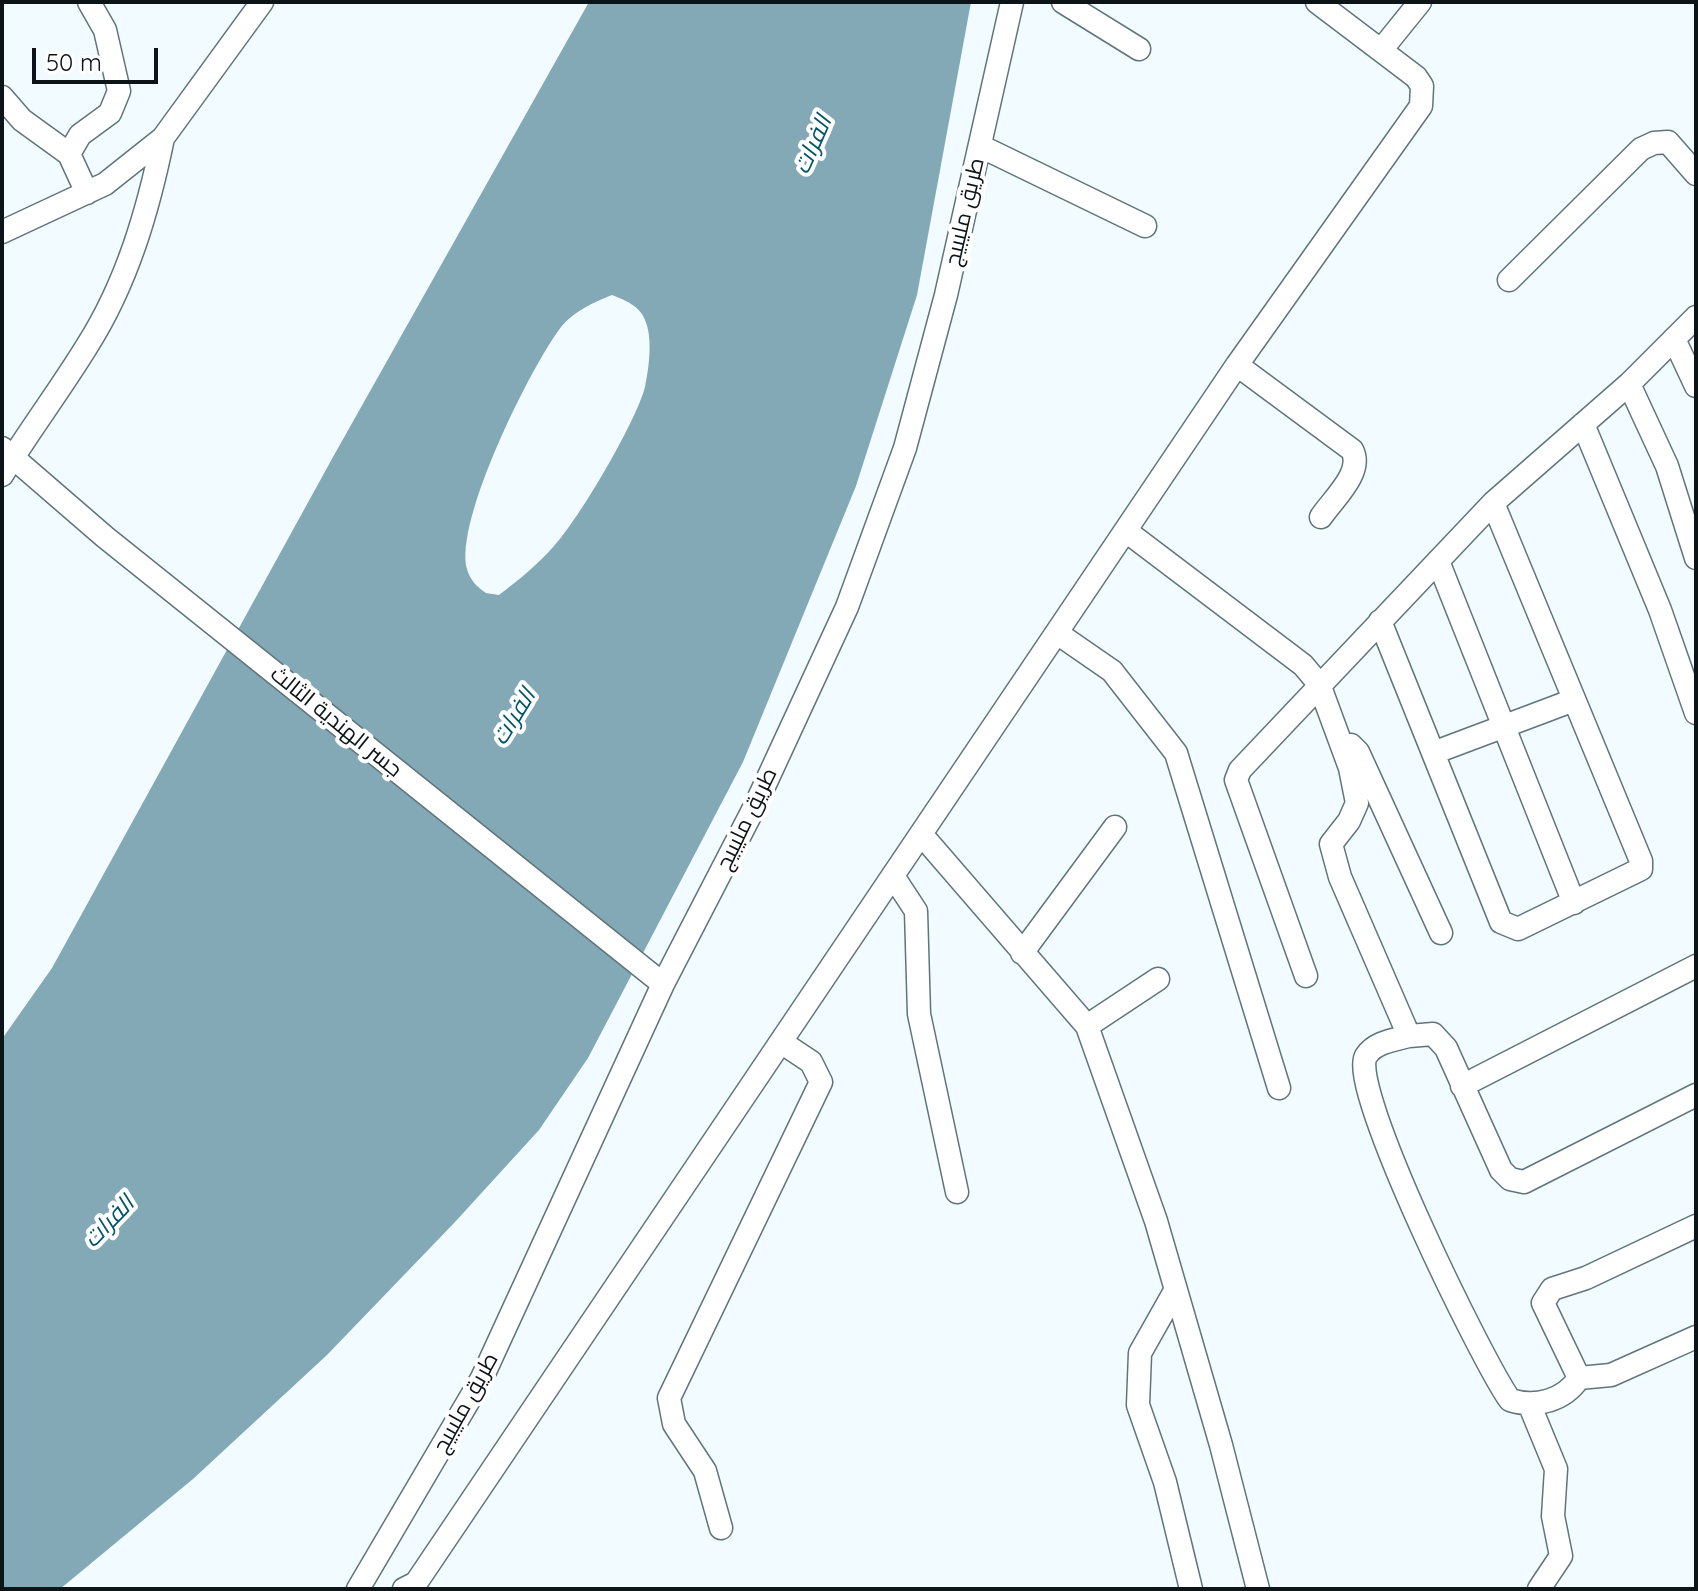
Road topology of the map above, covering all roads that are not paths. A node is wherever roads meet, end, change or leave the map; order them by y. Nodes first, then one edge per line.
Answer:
1 (89, 2) edge
2 (262, 2) edge
3 (1012, 2) edge
4 (1063, 2) edge
5 (1317, 2) edge
6 (1420, 2) edge
7 (1139, 49) dead end
8 (1382, 49) junction
9 (2, 97) edge
10 (163, 138) junction
11 (980, 146) junction
12 (69, 154) junction
13 (1696, 174) edge
14 (87, 193) junction
15 (1145, 226) dead end
16 (2, 232) edge
17 (1509, 280) dead end
18 (1696, 317) edge
19 (1674, 339) junction
20 (1237, 365) junction
21 (1629, 384) junction
22 (1696, 386) edge
23 (1583, 424) junction
24 (5, 461) edge
25 (1493, 503) junction
26 (1321, 517) dead end
27 (1126, 531) junction
28 (1696, 558) edge
29 (1438, 561) junction
30 (1380, 621) junction
31 (1057, 633) junction
32 (1319, 684) junction
33 (1574, 700) junction
34 (1696, 713) edge
35 (1501, 727) junction
36 (1339, 733) junction
37 (1433, 753) junction
38 (1115, 827) dead end
39 (921, 834) junction
40 (893, 876) junction
41 (1574, 903) junction
42 (1441, 933) dead end
43 (1022, 953) junction
44 (1696, 966) edge
45 (1306, 976) dead end
46 (1158, 979) dead end
47 (663, 984) junction
48 (1087, 1026) junction
49 (1409, 1036) junction
50 (781, 1042) junction
51 (1462, 1086) junction
52 (1279, 1088) dead end
53 (1696, 1095) edge
54 (957, 1192) dead end
55 (1696, 1226) edge
56 (1175, 1291) junction
57 (1696, 1337) edge
58 (1579, 1378) junction
59 (1530, 1406) junction
60 (721, 1528) dead end
61 (358, 1589) edge
62 (404, 1589) edge
63 (1191, 1589) edge
64 (1258, 1589) edge
65 (1539, 1589) edge

1 - 12 street
2 - 10 street
3 - 11 street, طريق مليبيج
4 - 7 street
5 - 8 street
6 - 8 street
8 - 20 street
9 - 12 street
10 - 14 street
10 - 24 street
11 - 15 street
11 - 47 street, طريق مليبيج
12 - 14 street
13 - 17 street
14 - 16 street
18 - 19 street
19 - 21 street
19 - 22 street
20 - 26 street
20 - 27 street
21 - 23 street
21 - 28 street
23 - 25 street
23 - 34 street
24 - 47 street, جسر الهندية الثالث
25 - 29 street
25 - 33 street
27 - 31 street
27 - 32 street
29 - 30 street
29 - 35 street
30 - 32 street
30 - 37 street
31 - 39 street
31 - 52 street
32 - 36 street
32 - 45 street
33 - 35 street
33 - 41 street
35 - 37 street
35 - 41 street
36 - 42 street
36 - 49 street
37 - 41 street
38 - 43 street
39 - 40 street
39 - 43 street
40 - 50 street
40 - 54 street
43 - 48 street
44 - 51 street
46 - 48 street
47 - 61 street, طريق مليبيج
48 - 56 street
49 - 51 street
49 - 59 street
50 - 60 street
50 - 62 street
51 - 53 street
55 - 58 street
56 - 63 street
56 - 64 street
57 - 58 street
58 - 59 street
59 - 65 street

